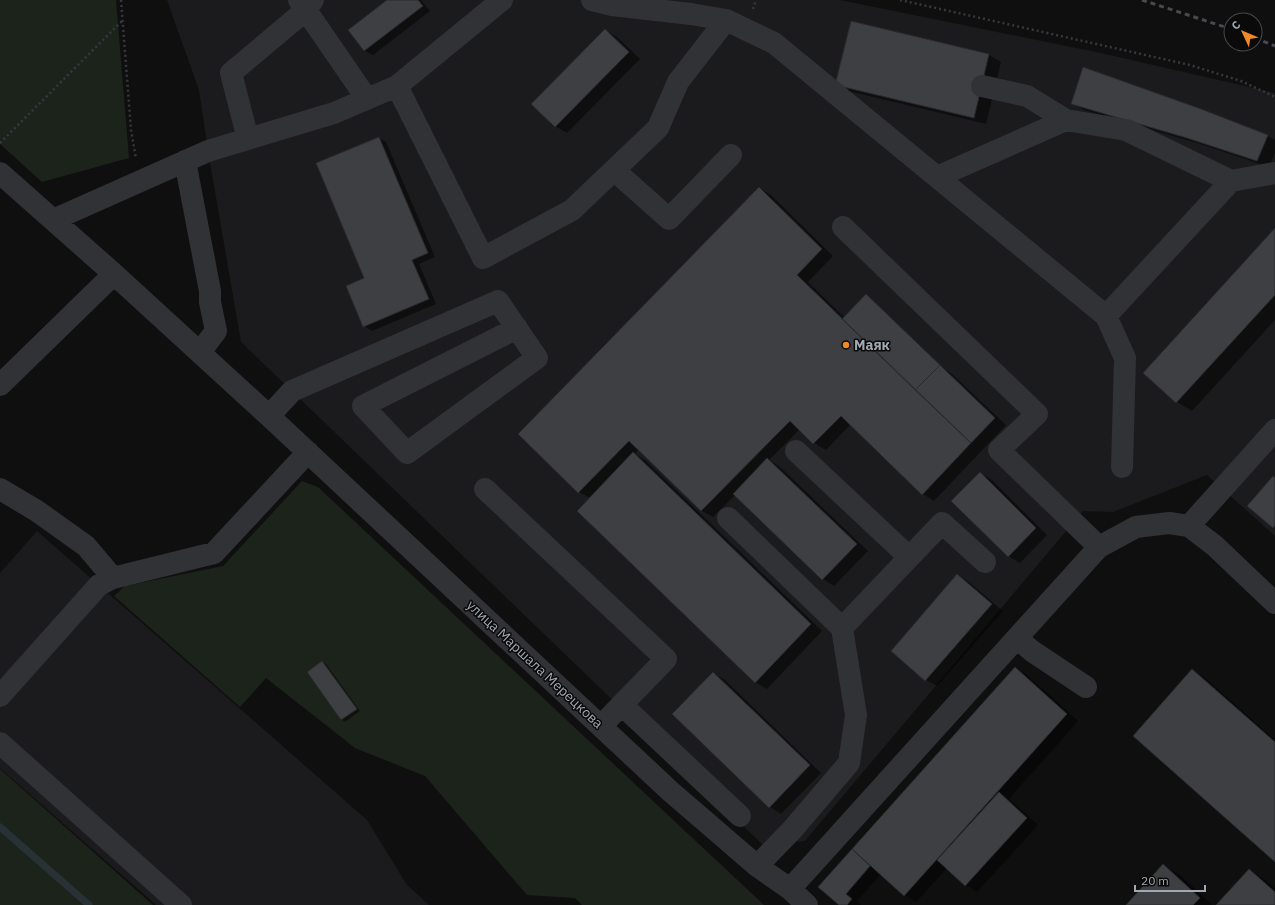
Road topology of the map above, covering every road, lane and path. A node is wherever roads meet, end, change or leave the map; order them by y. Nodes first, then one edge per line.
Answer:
1 (120, 0) edge
2 (502, 0) edge
3 (592, 0) edge
4 (900, 0) edge
5 (306, 3) edge
6 (726, 20) junction
7 (122, 21) junction
8 (397, 86) junction
9 (982, 86) dead end
10 (1275, 97) edge
11 (366, 99) junction
12 (1066, 120) junction
13 (248, 139) junction
14 (0, 143) edge
15 (731, 155) dead end
16 (185, 161) junction
17 (614, 170) junction
18 (0, 173) edge
19 (1275, 173) edge
20 (937, 177) junction
21 (140, 181) junction
22 (1231, 181) junction
23 (53, 220) junction
24 (843, 227) dead end
25 (114, 274) junction
26 (1106, 316) junction
27 (516, 328) junction
28 (200, 352) junction
29 (0, 385) edge
30 (269, 416) junction
31 (1275, 430) edge
32 (796, 451) dead end
33 (308, 452) junction
34 (1122, 467) dead end
35 (0, 489) edge
36 (485, 489) dead end
37 (728, 518) dead end
38 (1189, 526) junction
39 (1099, 547) junction
40 (909, 557) junction
41 (985, 562) dead end
42 (113, 578) junction
43 (1275, 603) edge
44 (842, 628) junction
45 (1017, 638) junction
46 (1086, 687) dead end
47 (0, 696) edge
48 (622, 705) junction
49 (601, 726) junction
50 (0, 743) edge
51 (740, 816) dead end
52 (757, 866) junction
53 (790, 889) junction
54 (181, 905) edge
55 (807, 905) edge

1 - 7 path
2 - 8 street
3 - 6 street
4 - 10 path
5 - 11 street
5 - 13 street
6 - 17 street
6 - 20 street
7 - 14 path
7 - 21 path
8 - 11 street
8 - 17 street
9 - 12 street
11 - 13 street
12 - 20 street
12 - 22 street
13 - 16 street
15 - 17 street
16 - 21 street
16 - 28 street
18 - 23 street, улица Маршала Мерецкова
19 - 22 street
20 - 26 street
21 - 23 street
22 - 26 street
23 - 25 street, улица Маршала Мерецкова
24 - 39 street
25 - 28 street, улица Маршала Мерецкова
25 - 29 street
26 - 34 street
27 - 27 street
27 - 30 street
28 - 30 street, улица Маршала Мерецкова
30 - 33 street, улица Маршала Мерецкова
31 - 38 street
32 - 40 street
33 - 42 street
33 - 49 street, улица Маршала Мерецкова
35 - 42 street
36 - 48 street
37 - 44 street
38 - 39 street
38 - 43 street
39 - 45 street
40 - 41 street
40 - 44 street
42 - 47 street
44 - 52 street
45 - 46 street
45 - 53 street
48 - 49 street
48 - 51 street
49 - 52 street, улица Маршала Мерецкова
50 - 54 street
52 - 53 street, улица Маршала Мерецкова
53 - 55 street, улица Маршала Мерецкова

